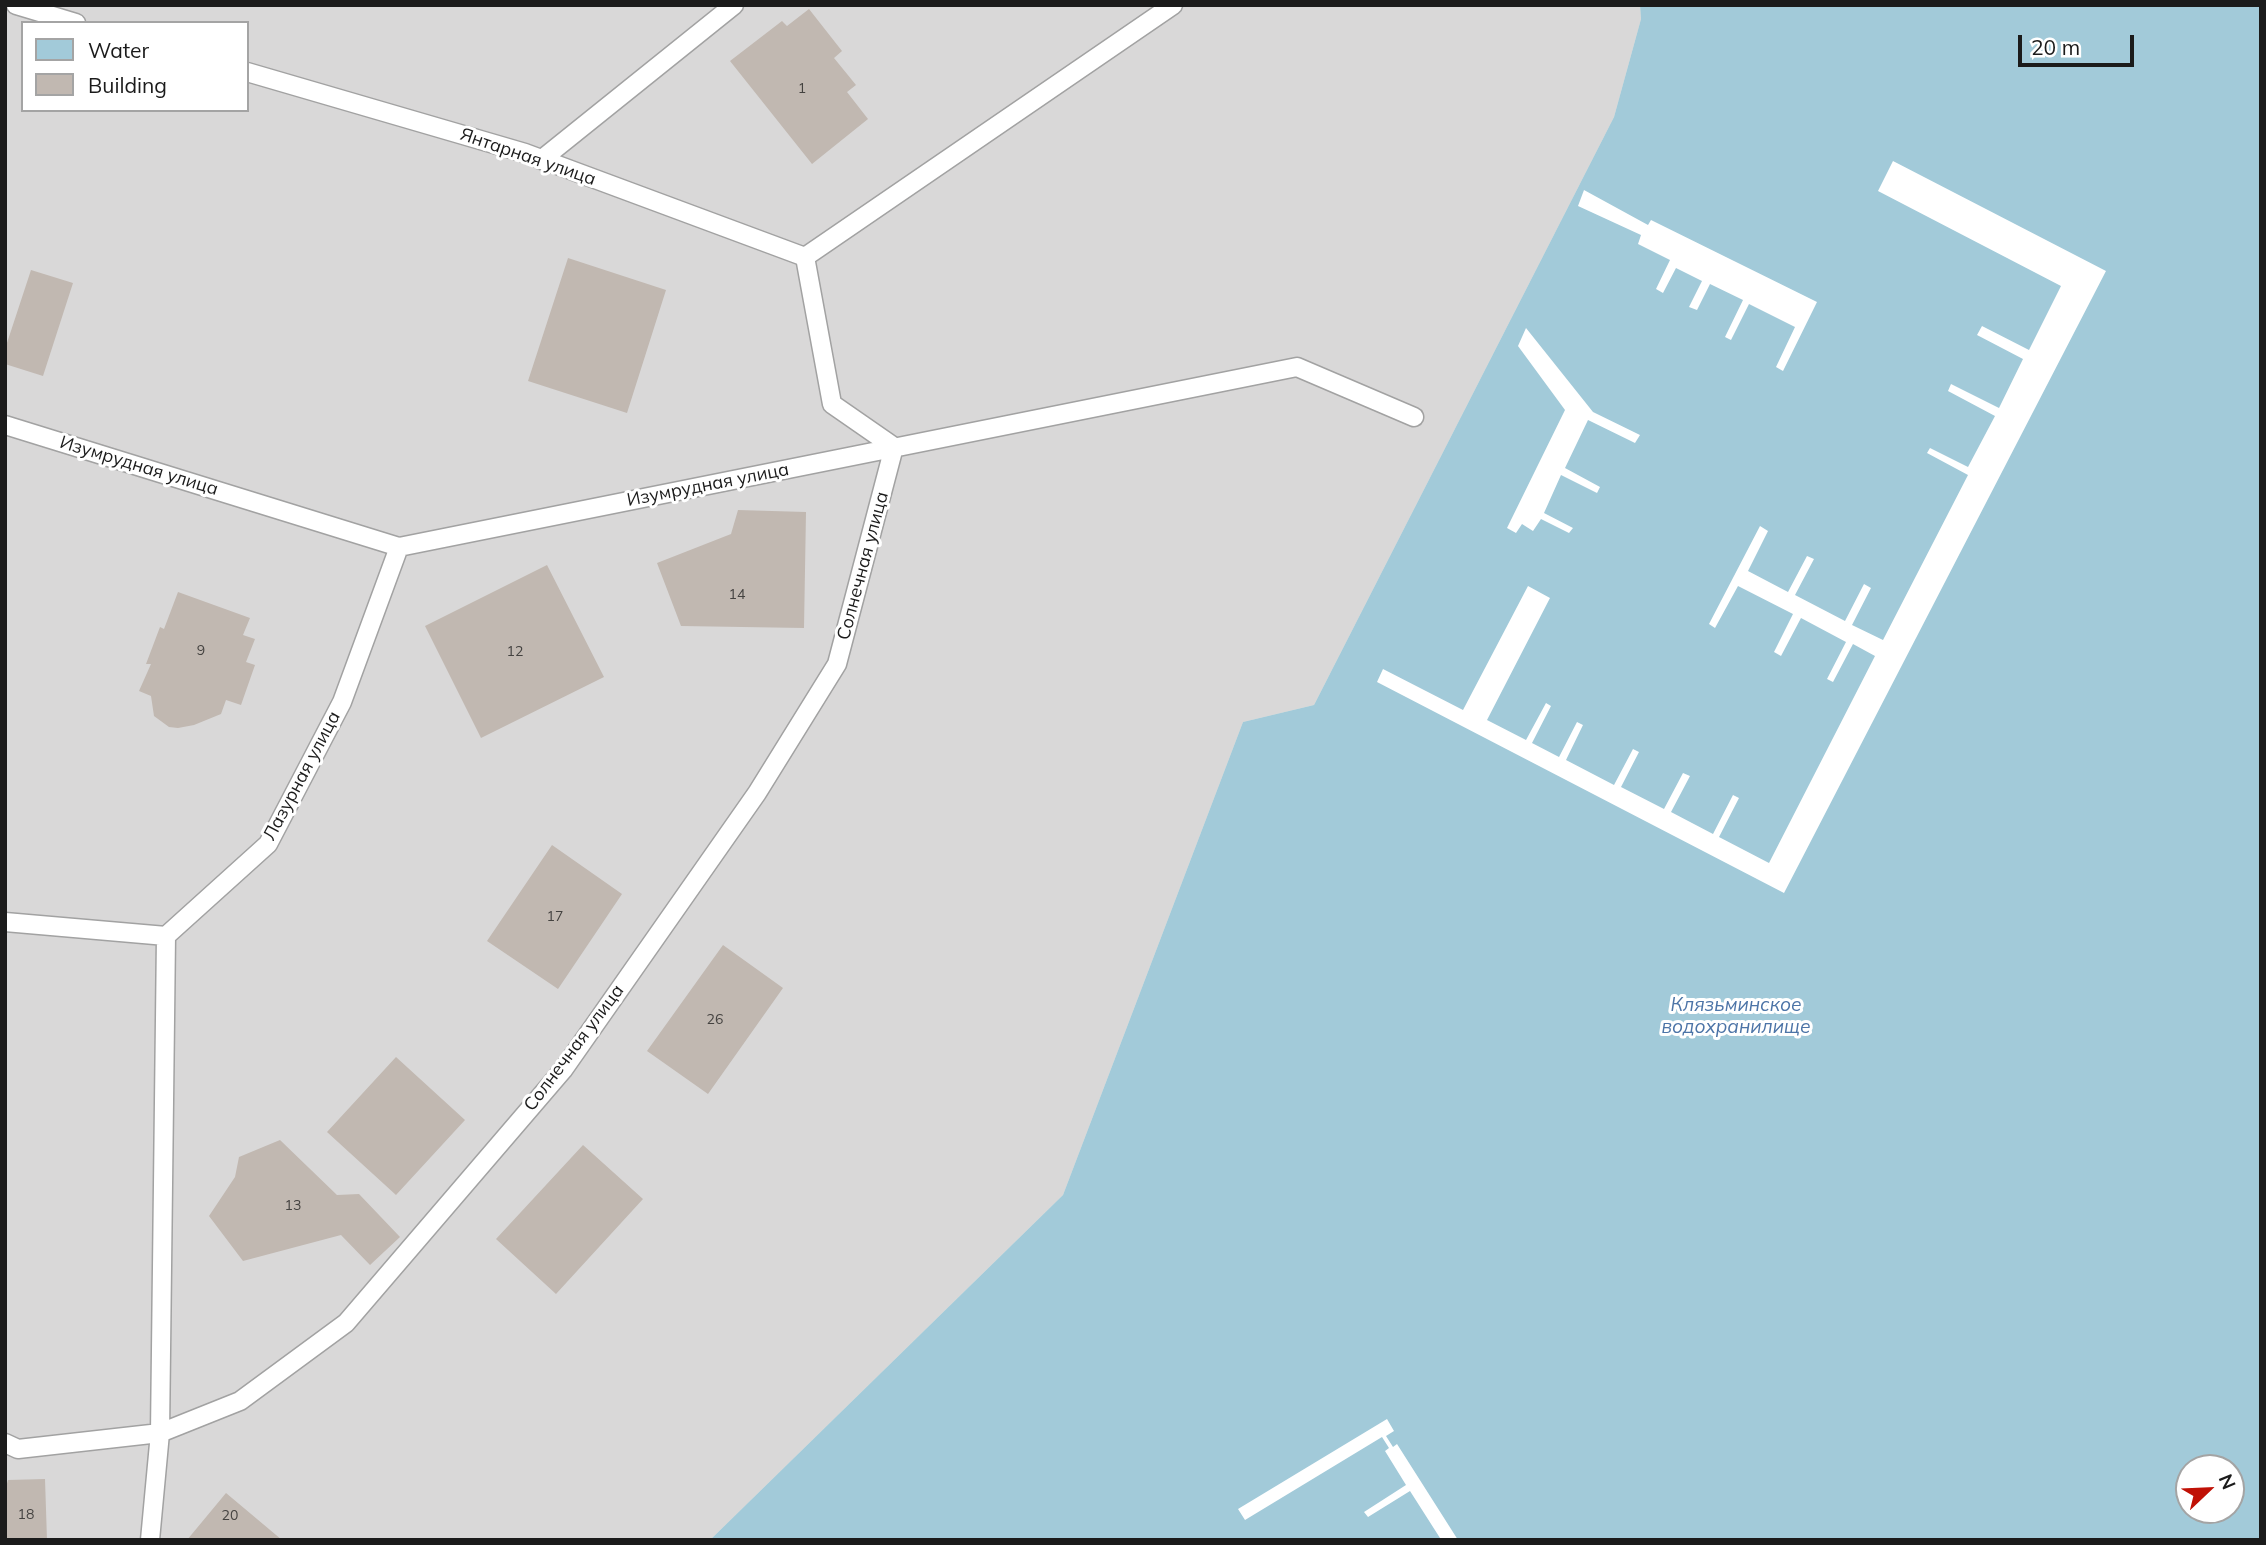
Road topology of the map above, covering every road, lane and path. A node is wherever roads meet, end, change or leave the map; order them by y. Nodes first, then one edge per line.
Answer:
1 (16, 5) edge
2 (734, 5) edge
3 (1173, 5) edge
4 (69, 21) edge
5 (248, 72) edge
6 (541, 160) junction
7 (805, 257) junction
8 (1413, 417) dead end
9 (5, 425) edge
10 (894, 447) junction
11 (399, 547) junction
12 (5, 922) edge
13 (166, 936) junction
14 (160, 1433) junction
15 (5, 1443) edge
16 (150, 1540) edge

1 - 4 lane
2 - 6 lane
3 - 7 lane
5 - 6 lane, Янтарная улица
6 - 7 lane, Янтарная улица
7 - 10 lane
8 - 10 lane, Изумрудная улица
9 - 11 lane, Изумрудная улица
10 - 11 lane, Изумрудная улица
10 - 14 lane, Солнечная улица
11 - 13 lane, Лазурная улица
12 - 13 lane
13 - 14 lane
14 - 15 lane, Солнечная улица
14 - 16 lane

